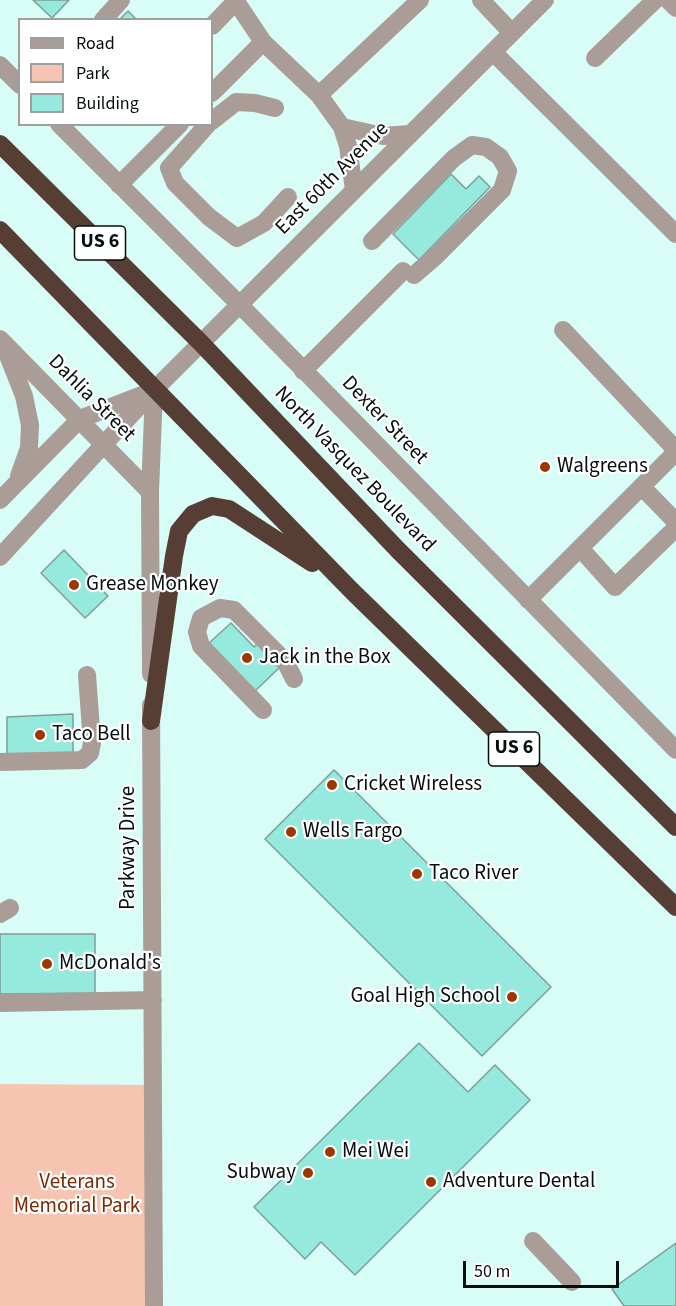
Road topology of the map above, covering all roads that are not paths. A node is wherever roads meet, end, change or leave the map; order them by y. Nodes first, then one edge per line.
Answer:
1 (121, 0) edge
2 (236, 0) edge
3 (420, 0) edge
4 (481, 0) edge
5 (545, 0) edge
6 (655, 0) edge
7 (668, 0) edge
8 (676, 8) edge
9 (105, 18) edge
10 (213, 25) edge
11 (512, 33) junction
12 (263, 42) junction
13 (493, 52) junction
14 (596, 58) dead end
15 (0, 65) edge
16 (18, 83) edge
17 (213, 92) edge
18 (319, 95) junction
19 (275, 108) dead end
20 (213, 121) edge
21 (61, 126) edge
22 (207, 126) edge
23 (342, 127) junction
24 (170, 128) edge
25 (410, 134) junction
26 (0, 144) edge
27 (119, 185) junction
28 (354, 190) junction
29 (288, 197) dead end
30 (0, 230) edge
31 (676, 234) edge
32 (372, 241) dead end
33 (239, 304) junction
34 (563, 330) dead end
35 (1, 340) edge
36 (201, 343) junction
37 (303, 371) junction
38 (154, 390) junction
39 (80, 419) junction
40 (105, 444) junction
41 (676, 451) edge
42 (14, 486) junction
43 (642, 487) junction
44 (150, 492) junction
45 (0, 500) edge
46 (676, 522) edge
47 (676, 528) edge
48 (580, 548) junction
49 (0, 557) edge
50 (352, 591) junction
51 (528, 600) junction
52 (87, 675) dead end
53 (294, 679) dead end
54 (263, 710) dead end
55 (151, 721) junction
56 (676, 750) edge
57 (0, 762) edge
58 (676, 827) edge
59 (676, 907) edge
60 (153, 1000) junction
61 (0, 1003) edge
62 (533, 1241) dead end
63 (572, 1282) dead end
64 (154, 1306) edge

1 - 9 street
2 - 10 street
2 - 12 street
3 - 18 street
4 - 11 street
5 - 11 street, East 60th Avenue
6 - 14 street
7 - 8 street
11 - 13 street, East 60th Avenue
12 - 17 street
12 - 18 street
13 - 25 street, East 60th Avenue
13 - 31 street
15 - 16 street
18 - 23 street
19 - 20 street
21 - 27 street, Dexter Street
22 - 29 street
23 - 25 street
23 - 28 street
24 - 27 street
25 - 28 street, East 60th Avenue
26 - 36 highway, North Vasquez Boulevard / US 6
27 - 33 street, Dexter Street
28 - 33 street, East 60th Avenue
30 - 38 highway, US 6
32 - 37 street
33 - 36 street, East 60th Avenue
33 - 37 street, Dexter Street
34 - 41 street
35 - 39 street, Dahlia Street
35 - 42 street
36 - 38 street, East 60th Avenue
36 - 58 highway, North Vasquez Boulevard / US 6
37 - 51 street, Dexter Street
38 - 39 street, East 60th Avenue
38 - 40 street, East 60th Avenue
38 - 44 street, Parkway Drive
38 - 50 highway, US 6
39 - 40 street, Dahlia Street
39 - 42 street, East 60th Avenue
40 - 44 street, Dahlia Street
40 - 49 street, East 60th Avenue
41 - 43 street
42 - 45 street, East 60th Avenue
43 - 46 street
43 - 48 street
44 - 55 street, Parkway Drive
47 - 48 street
48 - 51 street
50 - 55 highway
50 - 59 highway, US 6
51 - 56 street, Dexter Street
52 - 57 street
53 - 54 street
55 - 60 street, Parkway Drive
60 - 61 street
60 - 64 street, Parkway Drive
62 - 63 street

